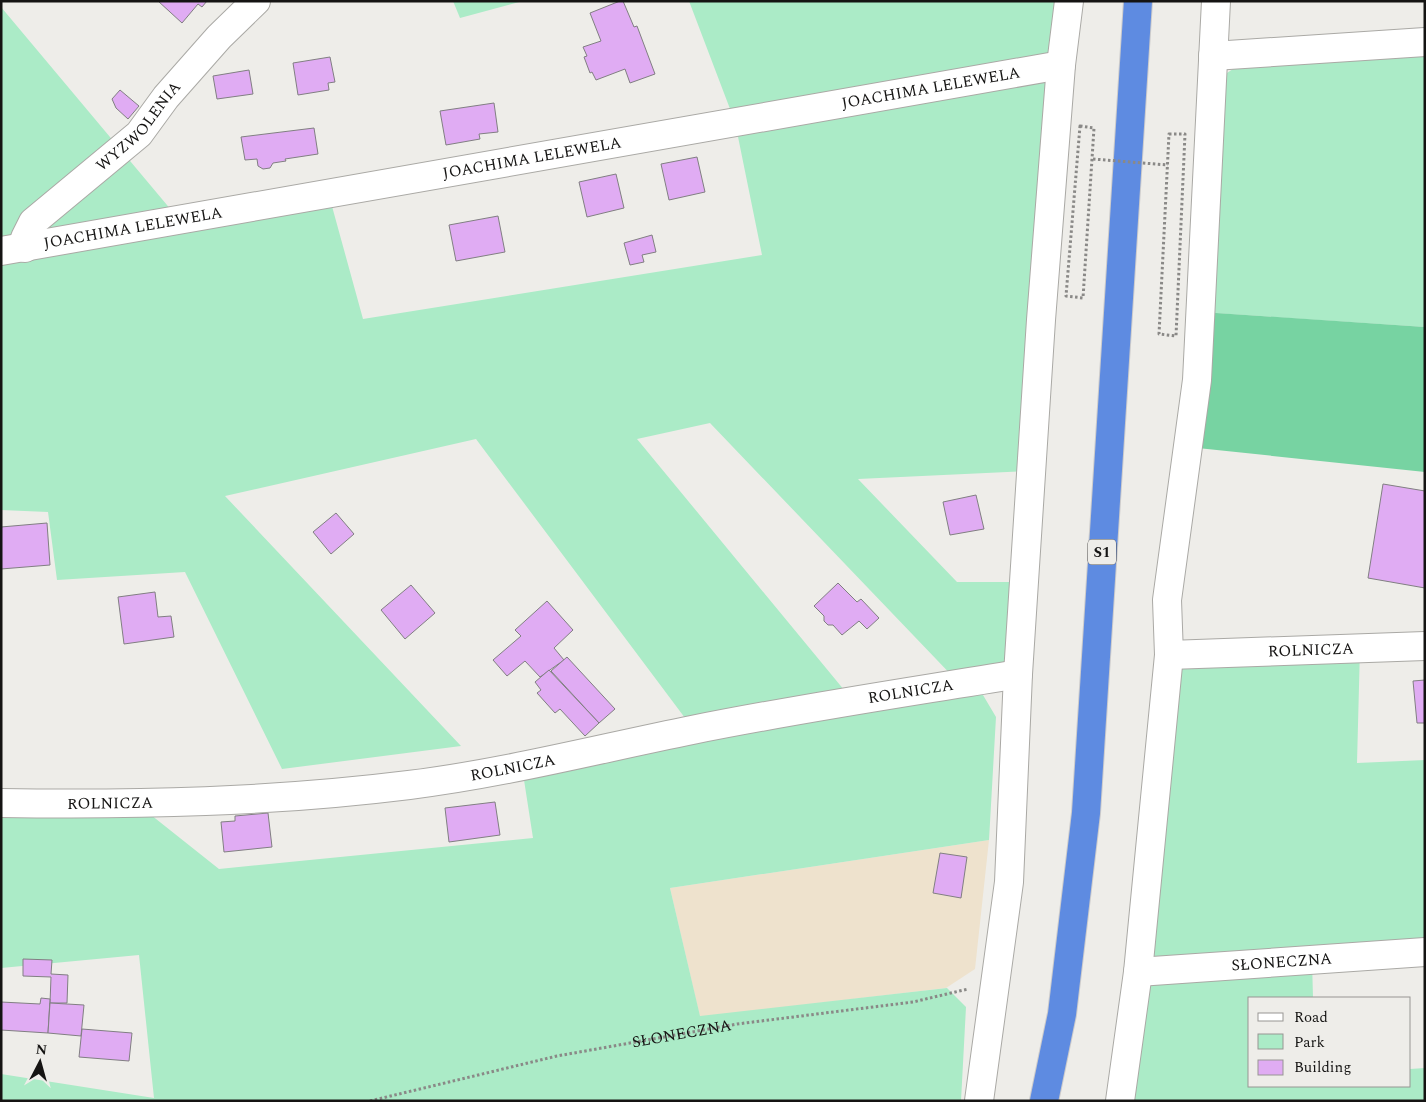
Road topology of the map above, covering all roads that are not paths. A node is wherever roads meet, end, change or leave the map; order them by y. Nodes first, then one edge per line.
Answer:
1 (256, 1) edge
2 (1069, 1) edge
3 (1138, 1) edge
4 (1216, 1) edge
5 (1425, 42) edge
6 (1213, 56) junction
7 (1061, 65) junction
8 (13, 250) edge
9 (1425, 646) edge
10 (1168, 655) junction
11 (1018, 674) junction
12 (1, 803) edge
13 (1425, 952) edge
14 (1138, 972) junction
15 (979, 1101) edge
16 (1044, 1101) edge
17 (1120, 1101) edge

1 - 8 street, WYZWOLENIA
2 - 7 street
3 - 16 highway, S1
4 - 6 street
5 - 6 street
6 - 10 street
7 - 8 street, JOACHIMA LELEWELA
7 - 11 street
9 - 10 street, ROLNICZA
10 - 14 street
11 - 12 street, ROLNICZA
11 - 15 street
13 - 14 street, SŁONECZNA
14 - 17 street

